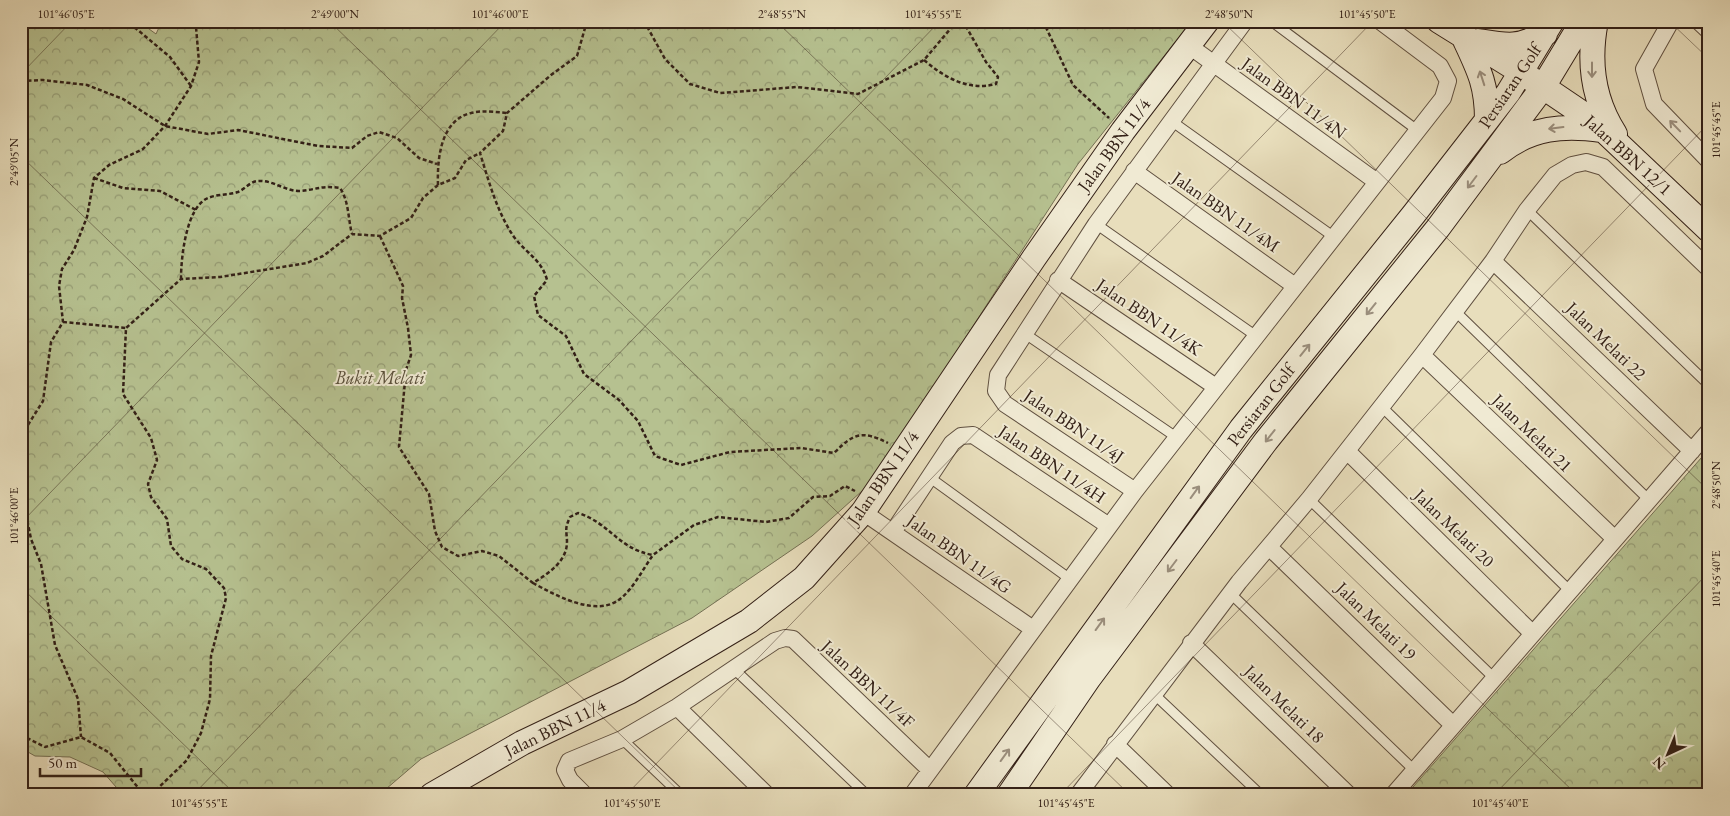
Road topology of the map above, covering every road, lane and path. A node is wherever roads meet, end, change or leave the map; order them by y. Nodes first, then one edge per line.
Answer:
1 (116, 21) edge
2 (199, 21) edge
3 (587, 21) edge
4 (644, 21) edge
5 (957, 21) edge
6 (963, 21) edge
7 (1043, 21) edge
8 (1207, 21) edge
9 (1245, 21) edge
10 (1271, 21) edge
11 (1380, 21) edge
12 (1583, 21) edge
13 (1596, 21) edge
14 (1671, 21) edge
15 (1693, 21) edge
16 (1549, 28) edge
17 (1453, 31) edge
18 (1709, 36) edge
19 (1188, 45) junction
20 (924, 60) junction
21 (1212, 64) junction
22 (1521, 72) junction
23 (21, 81) edge
24 (191, 86) junction
25 (1543, 87) junction
26 (507, 113) junction
27 (1170, 120) junction
28 (1488, 120) junction
29 (165, 126) junction
30 (1418, 130) junction
31 (1123, 131) junction
32 (1604, 131) junction
33 (1624, 150) junction
34 (480, 153) junction
35 (1709, 161) edge
36 (1487, 162) junction
37 (437, 164) junction
38 (1134, 171) junction
39 (94, 178) junction
40 (1377, 182) junction
41 (438, 185) junction
42 (196, 210) junction
43 (1527, 210) junction
44 (1096, 224) junction
45 (1709, 230) edge
46 (352, 234) junction
47 (380, 236) junction
48 (1334, 236) junction
49 (1493, 261) junction
50 (1709, 269) edge
51 (181, 278) junction
52 (1058, 280) junction
53 (1295, 286) junction
54 (1455, 311) junction
55 (63, 322) junction
56 (126, 328) junction
57 (1024, 333) junction
58 (1256, 336) junction
59 (1422, 355) junction
60 (1709, 385) edge
61 (1216, 387) junction
62 (1382, 407) junction
63 (1709, 431) edge
64 (21, 436) edge
65 (1176, 437) junction
66 (903, 450) junction
67 (1347, 451) junction
68 (1692, 451) junction
69 (929, 477) junction
70 (21, 489) edge
71 (1135, 491) junction
72 (1309, 499) junction
73 (1649, 500) junction
74 (868, 506) junction
75 (1108, 526) junction
76 (893, 532) junction
77 (1615, 539) junction
78 (1270, 547) junction
79 (653, 555) junction
80 (1070, 579) junction
81 (533, 582) junction
82 (1570, 591) junction
83 (1230, 593) junction
84 (1033, 629) junction
85 (1532, 633) junction
86 (1191, 643) junction
87 (734, 669) junction
88 (1494, 678) junction
89 (1155, 695) junction
90 (677, 708) junction
91 (1453, 725) junction
92 (21, 735) edge
93 (80, 737) junction
94 (622, 739) junction
95 (1116, 744) junction
96 (930, 770) junction
97 (1414, 770) junction
98 (1080, 794) edge
99 (144, 795) edge
100 (152, 795) edge
101 (432, 795) edge
102 (585, 795) edge
103 (681, 795) edge
104 (766, 795) edge
105 (868, 795) edge
106 (912, 795) edge
107 (976, 795) edge
108 (1009, 795) edge
109 (1168, 795) edge
110 (1261, 795) edge
111 (1349, 795) edge
112 (1392, 795) edge

1 - 24 path
2 - 24 path
3 - 26 path
4 - 20 path
5 - 20 path
6 - 20 path
7 - 31 path
8 - 19 street, Jalan BBN 11/4
9 - 21 street
10 - 30 lane
11 - 30 street
12 - 25 street, Persiaran Golf
13 -> 33 street
35 -> 14 street
15 - 18 lane
16 - 17 street
16 - 22 street, Persiaran Golf
17 - 22 street, Jalan BBN 12/1
28 -> 17 street
19 - 21 street, Jalan BBN 11/4N
19 - 31 street, Jalan BBN 11/4
21 - 27 street
21 - 40 street, Jalan BBN 11/4N
22 - 25 street, Jalan BBN 12/1
22 - 28 street, Persiaran Golf
23 - 29 path
24 - 29 path
25 - 32 street, Jalan BBN 12/1
25 - 36 street, Persiaran Golf
26 - 34 path
26 - 37 path
27 - 38 street
27 - 48 lane
107 -> 28 street, Persiaran Golf
29 - 37 path
29 - 39 path
30 - 40 street
31 - 66 street, Jalan BBN 11/4
32 - 33 street, Jalan BBN 12/1
32 -> 36 street
33 - 45 street, Jalan BBN 12/1
34 - 41 path
34 - 66 path
36 -> 108 street, Persiaran Golf
37 - 41 path
38 - 44 street
38 - 53 street, Jalan BBN 11/4M
39 - 42 path
39 - 55 path
40 - 48 street
41 - 47 path
42 - 46 path
42 - 51 path
43 - 49 street
43 - 50 street
43 - 60 lane
44 - 52 street
44 - 58 lane
46 - 47 path
46 - 51 path
47 - 81 path
48 - 53 street
49 - 54 street
49 - 68 street, Jalan Melati 22
51 - 56 path
52 - 57 street
52 - 61 street, Jalan BBN 11/4K
53 - 58 street
54 - 59 street
54 - 73 lane
55 - 56 path
55 - 64 path
56 - 100 path
57 - 65 lane
57 - 71 street, Jalan BBN 11/4J
58 - 61 street
59 - 62 street
59 - 77 street, Jalan Melati 21
61 - 65 street
62 - 67 street
62 - 82 lane
63 - 68 street
65 - 71 street
66 - 74 street, Jalan BBN 11/4
67 - 72 street
67 - 85 street, Jalan Melati 20
68 - 73 street
69 - 75 street, Jalan BBN 11/4H
69 - 76 street
69 - 80 lane
70 - 93 path
71 - 75 street
72 - 78 street
72 - 88 lane
73 - 77 street
74 - 76 street, Jalan BBN 11/4G
74 - 79 path
74 - 101 street, Jalan BBN 11/4
75 - 80 street
76 - 84 street, Jalan BBN 11/4G
77 - 82 street
78 - 83 street
78 - 91 street, Jalan Melati 19
79 - 81 path
79 - 81 path
80 - 84 street
82 - 85 street
83 - 86 street
83 - 97 lane
84 - 96 street
85 - 88 street
86 - 89 street
86 - 111 street, Jalan Melati 18
87 - 90 street
87 - 96 street, Jalan BBN 11/4F
87 - 105 lane
88 - 91 street
89 - 95 street
89 - 110 lane
90 - 94 street
90 - 104 street
91 - 97 street
92 - 93 path
93 - 99 path
94 - 102 street
94 - 103 lane
95 - 98 street
95 - 109 street
96 - 106 street
97 - 112 street

